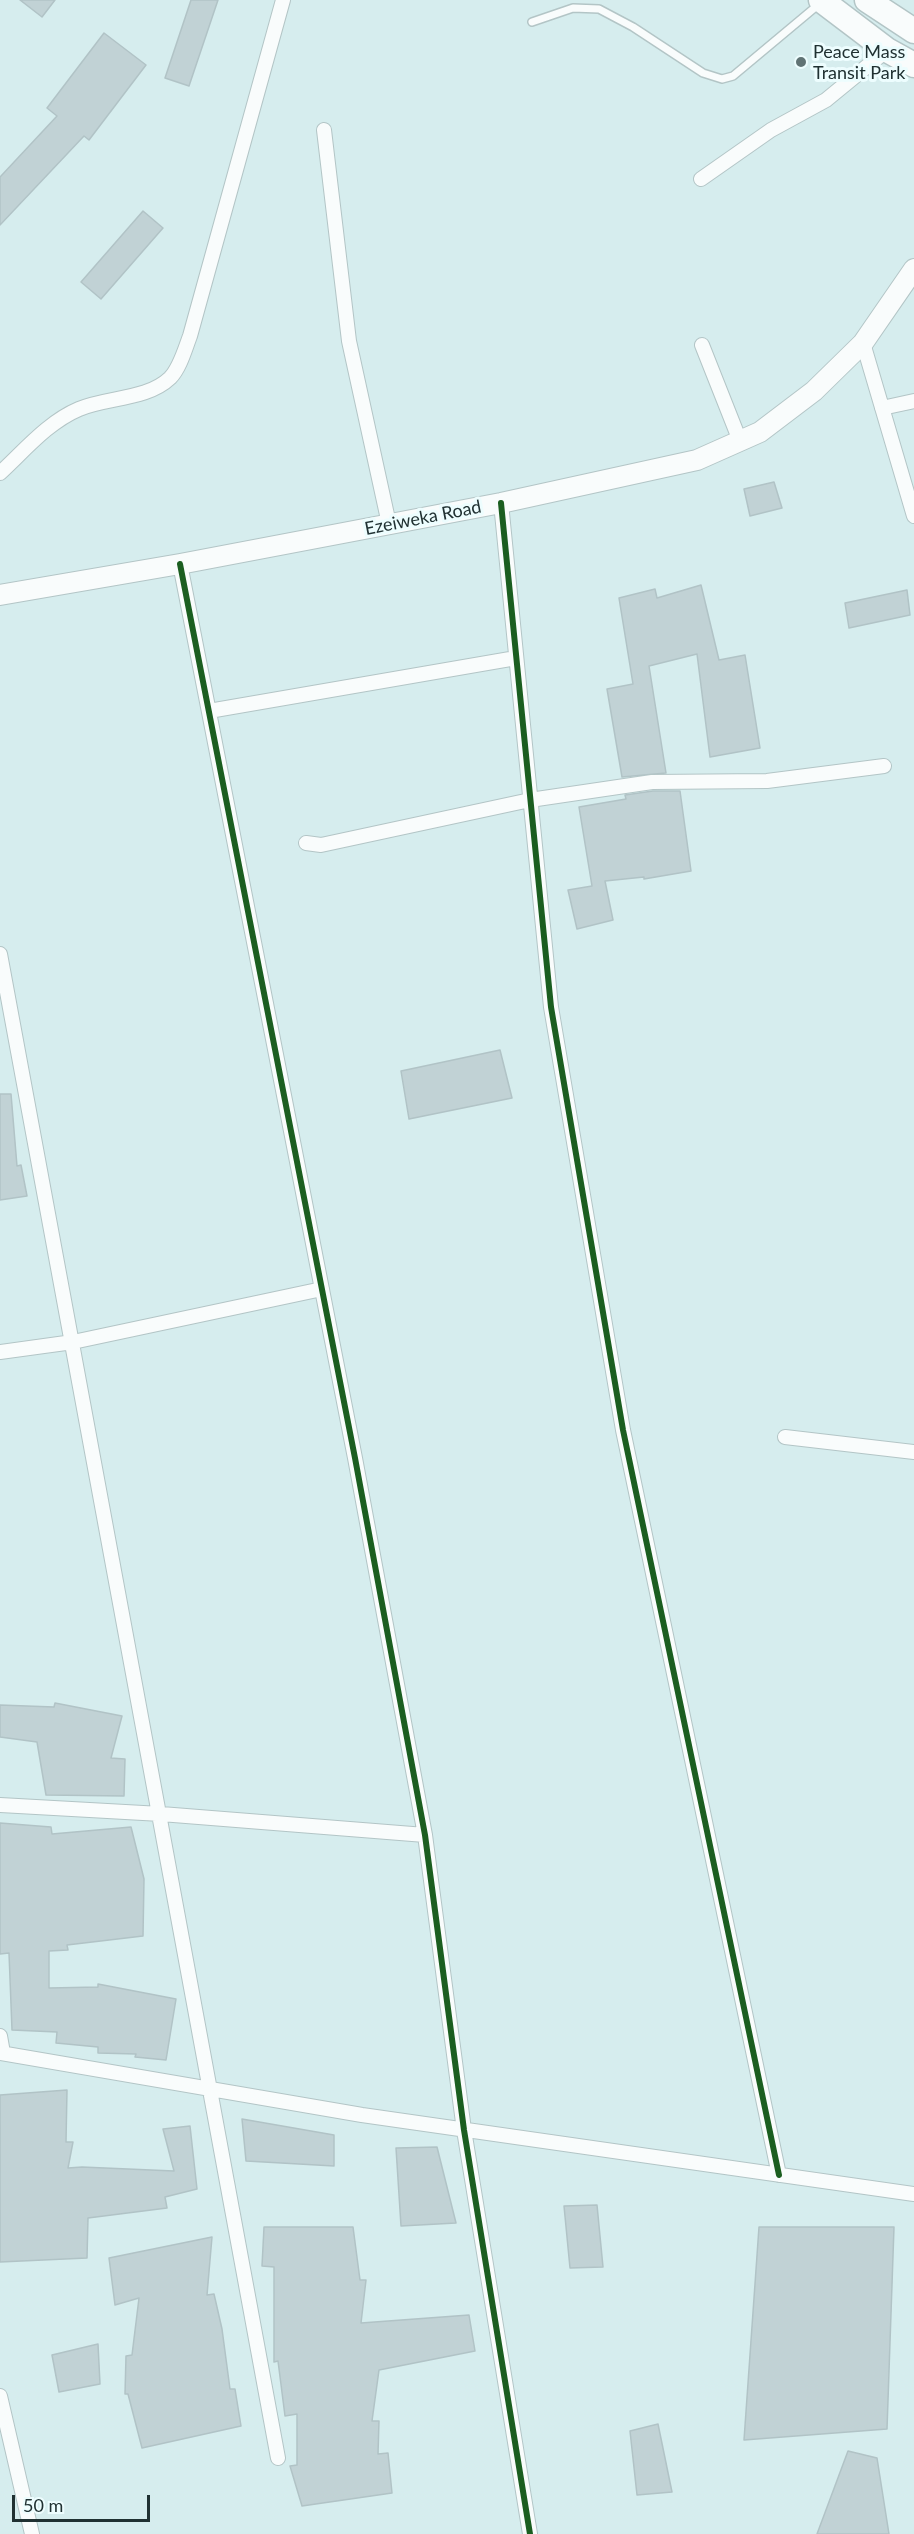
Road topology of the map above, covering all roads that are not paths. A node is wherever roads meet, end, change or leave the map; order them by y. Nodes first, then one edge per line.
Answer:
1 (283, 0) edge
2 (867, 0) edge
3 (822, 1) edge
4 (532, 22) dead end
5 (914, 31) edge
6 (887, 50) junction
7 (914, 65) edge
8 (324, 130) dead end
9 (701, 179) dead end
10 (914, 269) edge
11 (863, 343) junction
12 (702, 345) dead end
13 (914, 401) edge
14 (882, 408) junction
15 (740, 441) junction
16 (0, 473) edge
17 (501, 503) junction
18 (914, 516) edge
19 (389, 524) junction
20 (180, 564) junction
21 (0, 595) edge
22 (516, 658) junction
23 (209, 711) junction
24 (884, 766) dead end
25 (530, 800) junction
26 (306, 843) dead end
27 (0, 954) edge
28 (322, 1289) junction
29 (73, 1342) junction
30 (0, 1353) edge
31 (785, 1437) dead end
32 (914, 1452) edge
33 (0, 1805) edge
34 (161, 1814) junction
35 (425, 1835) junction
36 (0, 2036) edge
37 (2, 2053) edge
38 (209, 2087) junction
39 (464, 2130) junction
40 (779, 2175) junction
41 (914, 2194) edge
42 (0, 2396) edge
43 (278, 2458) dead end
44 (32, 2534) edge
45 (530, 2534) edge

1 - 16 street
2 - 5 highway
3 - 4 lane
3 - 6 highway
6 - 7 highway
6 - 9 street
8 - 19 street
10 - 11 main road, Ezeiweka Road
11 - 14 street
11 - 15 main road, Ezeiweka Road
12 - 15 street
13 - 14 street
14 - 18 street
15 - 17 main road, Ezeiweka Road
17 - 19 main road, Ezeiweka Road
17 - 22 street
19 - 20 main road, Ezeiweka Road
20 - 21 main road, Ezeiweka Road
20 - 23 street
22 - 23 street
22 - 25 street
23 - 28 street
24 - 25 street
25 - 26 street
25 - 40 street
27 - 29 street
28 - 29 street
28 - 35 street
29 - 30 street
29 - 34 street
31 - 32 street
33 - 34 street
34 - 35 street
34 - 38 street
35 - 39 street
36 - 37 street
37 - 38 street
38 - 39 street
38 - 43 street
39 - 40 street
39 - 45 street
40 - 41 street
42 - 44 street

